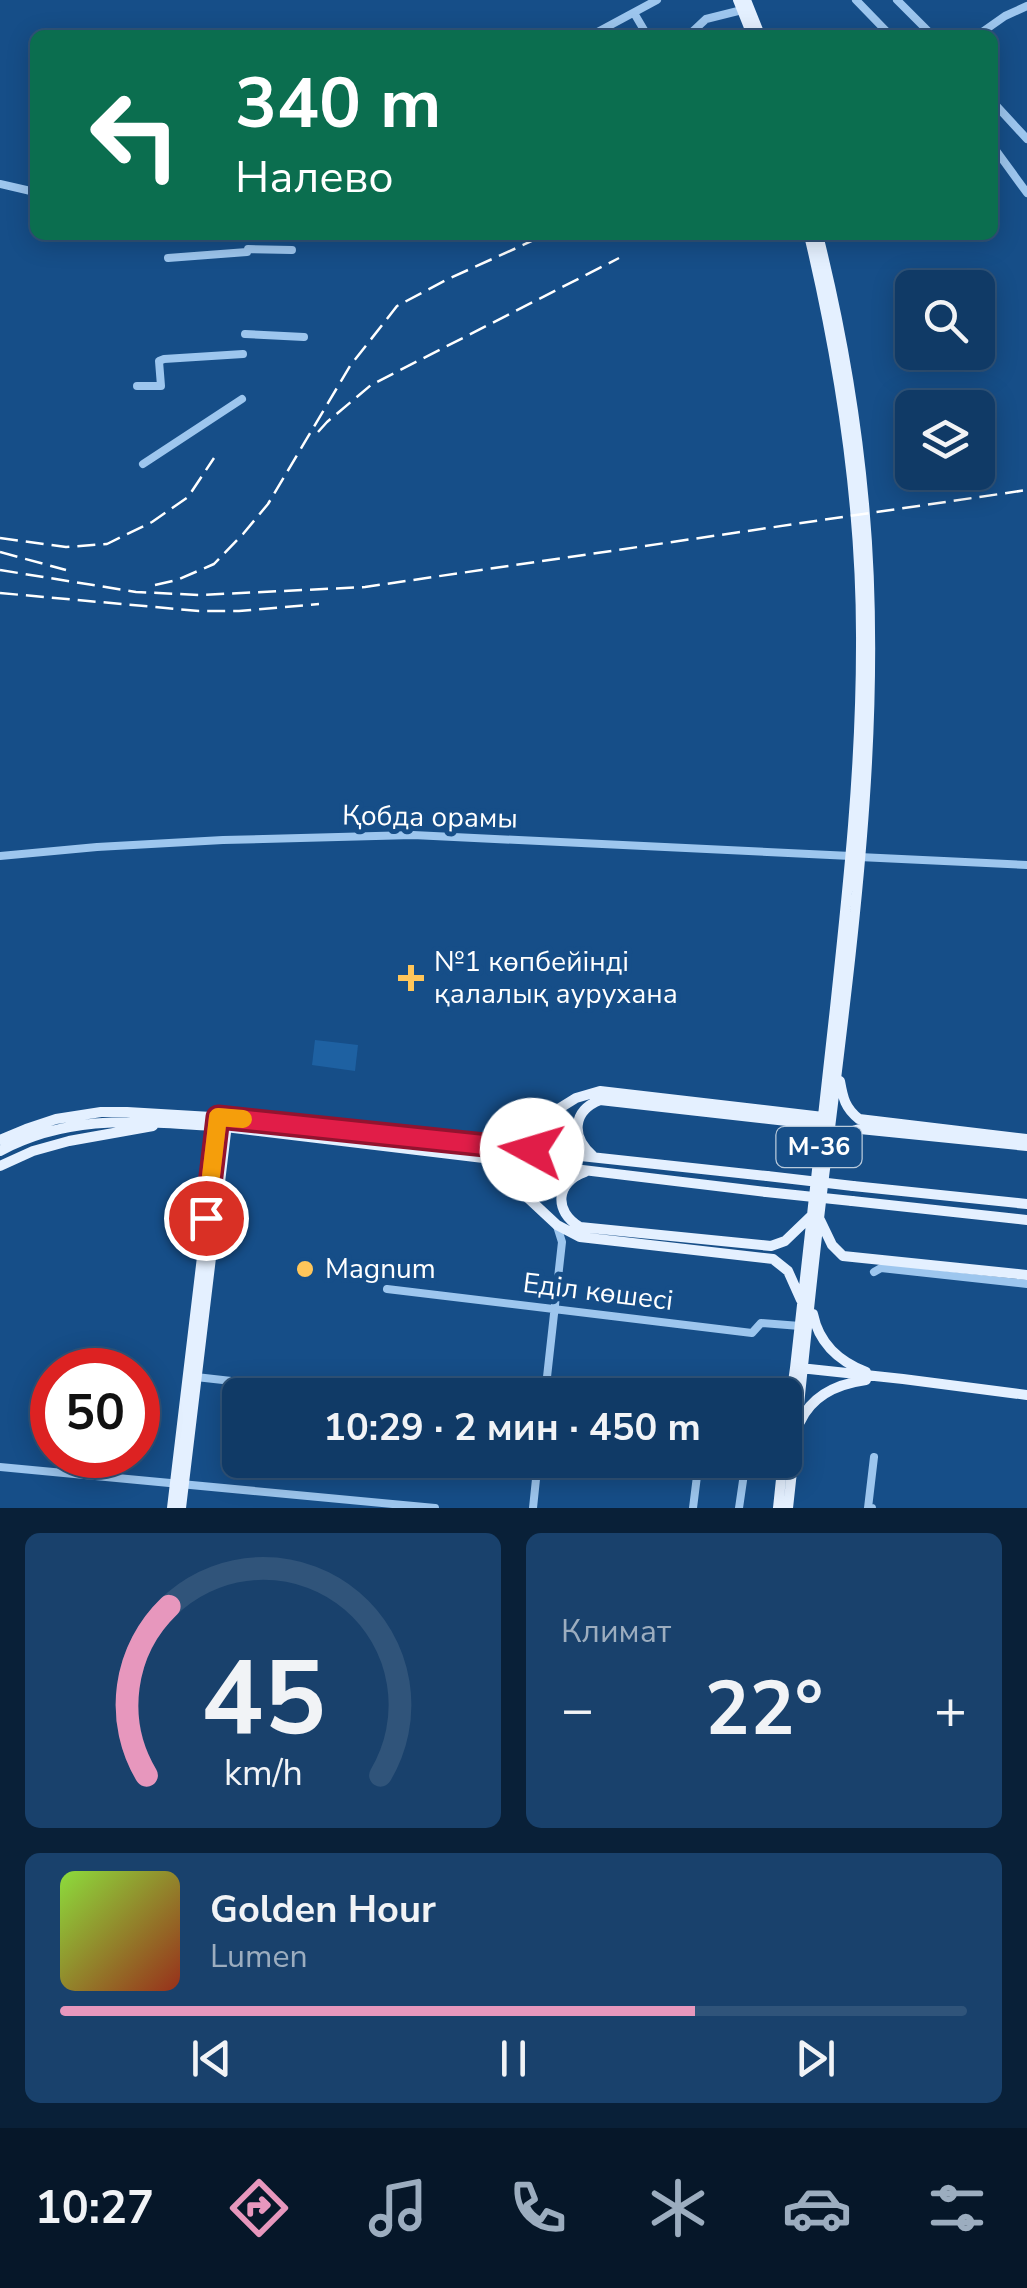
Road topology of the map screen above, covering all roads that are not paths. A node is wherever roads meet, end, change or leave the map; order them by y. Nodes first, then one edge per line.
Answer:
1 (656, 0) edge
2 (856, 0) edge
3 (896, 0) edge
4 (644, 3) edge
5 (746, 4) edge
6 (1027, 6) edge
7 (634, 13) junction
8 (602, 30) edge
9 (644, 30) edge
10 (694, 30) edge
11 (751, 30) edge
12 (758, 30) edge
13 (885, 30) edge
14 (927, 30) edge
15 (985, 30) edge
16 (998, 108) edge
17 (1027, 139) edge
18 (998, 152) edge
19 (0, 184) edge
20 (1026, 187) edge
21 (30, 191) edge
22 (810, 240) edge
23 (819, 240) edge
24 (292, 250) dead end
25 (168, 258) dead end
26 (244, 334) dead end
27 (304, 337) dead end
28 (244, 354) dead end
29 (137, 386) dead end
30 (242, 399) dead end
31 (143, 464) dead end
32 (0, 856) edge
33 (855, 856) junction
34 (1027, 866) edge
35 (838, 1068) junction
36 (822, 1121) junction
37 (222, 1122) junction
38 (164, 1123) junction
39 (0, 1140) edge
40 (1027, 1142) edge
41 (472, 1144) junction
42 (0, 1152) edge
43 (593, 1156) junction
44 (486, 1159) junction
45 (0, 1166) edge
46 (825, 1166) junction
47 (594, 1172) junction
48 (1027, 1204) edge
49 (815, 1217) junction
50 (1027, 1220) edge
51 (557, 1225) junction
52 (874, 1272) dead end
53 (1027, 1275) edge
54 (1027, 1284) edge
55 (387, 1288) dead end
56 (806, 1305) junction
57 (554, 1308) junction
58 (800, 1326) junction
59 (799, 1368) junction
60 (192, 1376) junction
61 (887, 1377) junction
62 (547, 1378) edge
63 (797, 1378) edge
64 (799, 1378) edge
65 (222, 1379) edge
66 (1027, 1395) edge
67 (802, 1419) edge
68 (874, 1457) dead end
69 (0, 1467) edge
70 (536, 1478) edge
71 (697, 1478) edge
72 (743, 1478) edge
73 (781, 1478) edge
74 (791, 1478) edge
75 (179, 1485) junction
76 (172, 1508) edge
77 (182, 1508) edge
78 (436, 1508) edge
79 (533, 1508) edge
80 (693, 1508) edge
81 (739, 1508) edge
82 (778, 1508) edge
83 (788, 1508) edge
84 (870, 1508) edge

1 - 4 street
2 - 13 street
3 - 14 street
4 - 7 street
5 - 10 street
5 - 11 main road
5 - 12 main road
6 - 15 street
7 - 8 street
7 - 9 street
16 - 17 street
18 - 20 street
19 - 21 street
22 - 33 main road, M-36
23 - 33 main road, M-36
24 - 25 street
26 - 27 street
28 - 29 street
30 - 31 street
32 - 33 street, Қобда орамы
33 - 34 street, Қобда орамы
33 - 35 main road, M-36
33 - 36 main road, M-36
35 - 40 main road
35 - 46 main road, M-36
36 - 41 main road
36 - 43 main road
36 - 49 main road, M-36
37 - 38 main road
37 - 39 main road
37 - 41 main road
37 - 44 main road
37 - 60 main road
38 - 42 main road
38 - 45 main road
40 - 46 main road
41 - 43 main road
43 - 48 main road, bridge
44 - 47 main road
44 - 51 main road
46 - 49 main road, M-36
47 - 49 main road
47 - 50 main road, bridge
49 - 53 main road
49 - 56 main road, M-36
51 - 56 main road
51 - 57 street
52 - 54 street
55 - 57 street, Еділ көшесі
56 - 58 main road, M-36
56 - 59 main road, M-36
56 - 61 main road
57 - 58 street, Еділ көшесі
57 - 62 street
58 - 59 main road, M-36
59 - 61 main road
59 - 63 main road, M-36
59 - 64 main road, M-36
60 - 65 street
60 - 75 main road
61 - 66 main road
61 - 67 main road
68 - 84 street
69 - 75 street
70 - 79 street
71 - 80 street
72 - 81 street
73 - 82 main road
74 - 83 main road, M-36
75 - 76 main road
75 - 77 main road
75 - 78 street

